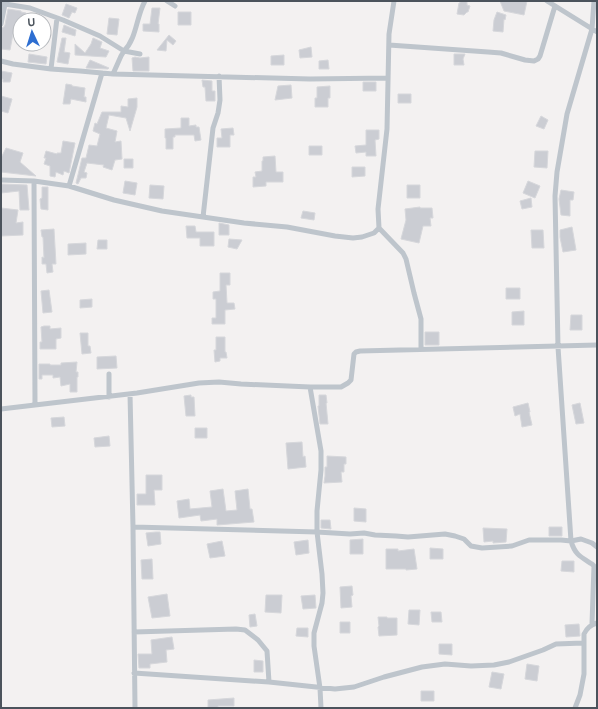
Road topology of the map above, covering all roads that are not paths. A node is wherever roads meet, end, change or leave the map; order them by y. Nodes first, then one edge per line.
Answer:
1 (145, 1) edge
2 (167, 1) edge
3 (394, 1) edge
4 (547, 1) edge
5 (594, 1) edge
6 (3, 3) edge
7 (175, 6) dead end
8 (555, 6) junction
9 (57, 18) junction
10 (1, 24) edge
11 (592, 29) junction
12 (597, 32) edge
13 (389, 45) junction
14 (124, 51) junction
15 (140, 54) dead end
16 (1, 61) edge
17 (51, 69) junction
18 (102, 73) junction
19 (113, 74) junction
20 (219, 76) junction
21 (388, 78) junction
22 (1, 180) edge
23 (34, 181) junction
24 (69, 186) junction
25 (203, 218) junction
26 (379, 228) junction
27 (597, 345) edge
28 (558, 346) junction
29 (421, 350) junction
30 (109, 374) dead end
31 (310, 387) junction
32 (130, 394) junction
33 (109, 396) junction
34 (35, 405) junction
35 (1, 409) edge
36 (133, 527) junction
37 (317, 532) junction
38 (571, 541) junction
39 (597, 547) edge
40 (595, 624) edge
41 (134, 632) junction
42 (583, 643) junction
43 (134, 673) junction
44 (269, 682) junction
45 (320, 688) junction
46 (135, 708) edge
47 (321, 708) edge
48 (575, 708) edge

1 - 14 street
2 - 7 street
3 - 13 street
4 - 8 street
5 - 11 street
6 - 9 street
6 - 10 street
8 - 11 street
8 - 13 street
9 - 14 street
9 - 17 street
11 - 12 street
11 - 28 street
13 - 21 street
14 - 15 street
14 - 19 street
16 - 17 street
17 - 18 street
18 - 19 street
18 - 24 street
19 - 20 street
20 - 21 street
20 - 25 street
21 - 26 street
22 - 23 street
23 - 24 street
23 - 34 street
24 - 25 street
25 - 26 street
26 - 29 street
27 - 28 street
28 - 29 street
28 - 38 street
29 - 31 street
30 - 33 street
31 - 32 street
31 - 37 street
32 - 33 street
32 - 36 street
33 - 34 street
34 - 35 street
36 - 37 street
36 - 41 street
37 - 38 street
37 - 45 street
38 - 39 street
38 - 40 street
40 - 42 street
41 - 43 street
41 - 44 street
42 - 45 street
42 - 48 street
43 - 44 street
43 - 46 street
44 - 45 street
45 - 47 street

